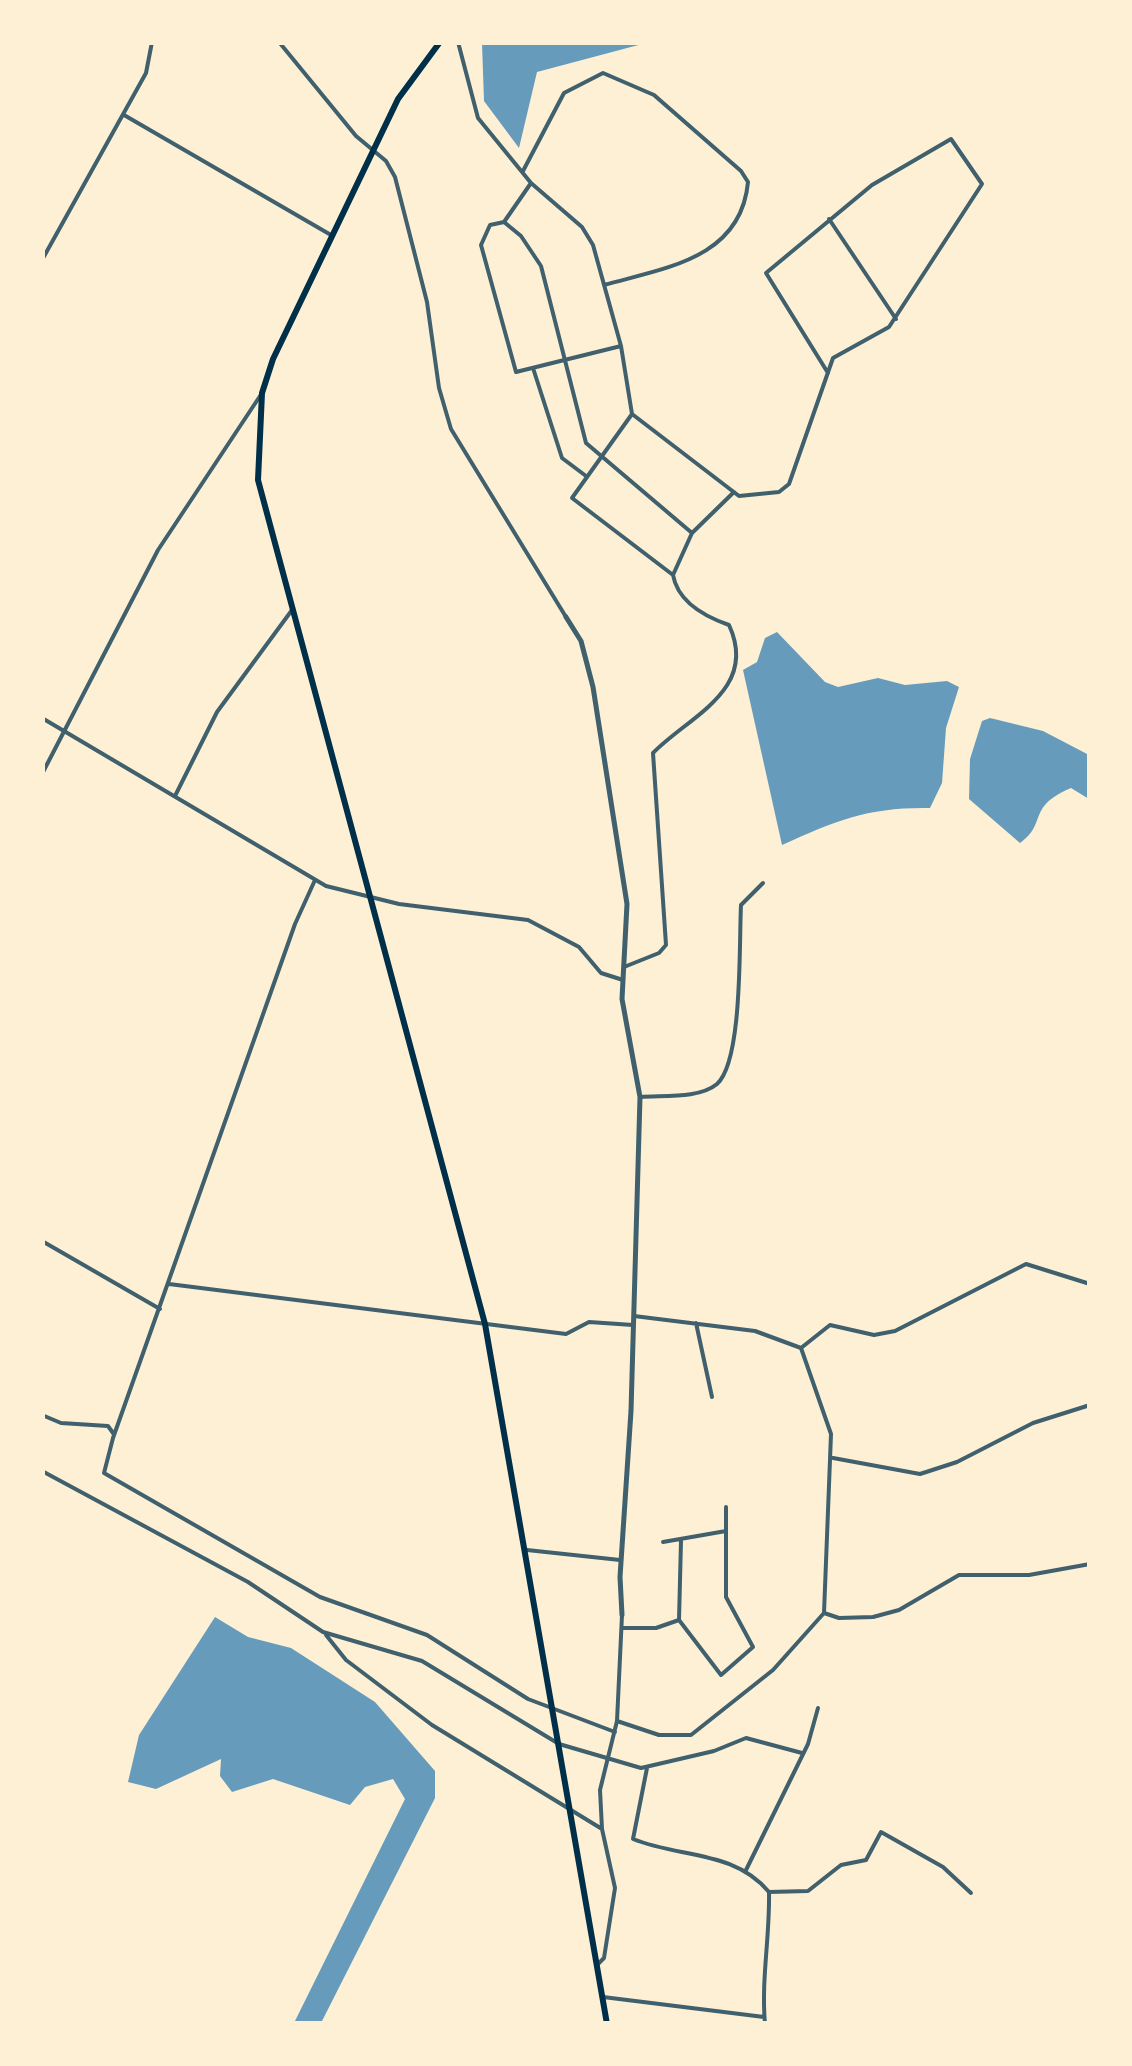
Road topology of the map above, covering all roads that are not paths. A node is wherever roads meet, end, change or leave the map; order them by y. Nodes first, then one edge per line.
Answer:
1 (152, 42) edge
2 (279, 42) edge
3 (458, 42) edge
4 (437, 43) edge
5 (123, 114) junction
6 (374, 148) junction
7 (523, 170) junction
8 (530, 182) junction
9 (829, 219) junction
10 (504, 222) junction
11 (331, 235) junction
12 (42, 260) edge
13 (603, 285) junction
14 (896, 319) junction
15 (622, 346) junction
16 (563, 360) junction
17 (533, 368) junction
18 (828, 372) junction
19 (262, 393) junction
20 (632, 414) junction
21 (603, 458) junction
22 (587, 477) junction
23 (734, 492) junction
24 (692, 533) junction
25 (673, 575) junction
26 (292, 609) junction
27 (566, 617) joint
28 (42, 718) edge
29 (64, 730) junction
30 (42, 774) edge
31 (175, 796) junction
32 (315, 880) junction
33 (763, 883) dead end
34 (370, 898) junction
35 (624, 967) junction
36 (624, 980) junction
37 (640, 1097) junction
38 (42, 1241) edge
39 (169, 1284) junction
40 (1090, 1284) edge
41 (160, 1309) junction
42 (633, 1316) junction
43 (696, 1323) junction
44 (486, 1324) junction
45 (633, 1324) junction
46 (801, 1348) junction
47 (712, 1397) dead end
48 (1090, 1405) edge
49 (42, 1415) edge
50 (113, 1438) junction
51 (832, 1458) junction
52 (42, 1471) edge
53 (726, 1507) dead end
54 (726, 1530) junction
55 (681, 1541) junction
56 (663, 1542) dead end
57 (527, 1550) junction
58 (620, 1560) junction
59 (1090, 1564) edge
60 (824, 1613) junction
61 (622, 1615) joint
62 (679, 1620) junction
63 (622, 1628) junction
64 (322, 1632) junction
65 (818, 1708) dead end
66 (554, 1714) junction
67 (618, 1721) junction
68 (614, 1732) junction
69 (559, 1741) junction
70 (802, 1753) junction
71 (608, 1758) junction
72 (647, 1768) junction
73 (571, 1812) junction
74 (602, 1828) junction
75 (746, 1870) junction
76 (769, 1892) junction
77 (971, 1892) dead end
78 (596, 1966) junction
79 (603, 1997) junction
80 (765, 2020) edge
81 (607, 2024) edge

1 - 5 street
2 - 6 street
3 - 7 street
4 - 6 main road
5 - 11 street
5 - 12 street
6 - 11 main road
6 - 27 street
7 - 8 street
7 - 13 street
8 - 10 street
8 - 13 street
9 - 14 street
9 - 14 street
9 - 18 street
10 - 16 street
10 - 17 street
11 - 19 main road
13 - 15 street
14 - 18 street
15 - 16 street
15 - 20 street
16 - 17 street
16 - 21 street
17 - 22 street
18 - 23 street
19 - 26 main road
19 - 29 street
20 - 21 street
20 - 23 street
21 - 22 street
21 - 24 street
22 - 25 street
23 - 24 street
24 - 25 street
25 - 35 street
26 - 31 street
26 - 34 main road
27 - 35 street
28 - 29 street
29 - 30 street
29 - 31 street
31 - 32 street
32 - 34 street
32 - 39 street
33 - 37 street
34 - 36 street
34 - 44 main road
35 - 36 street
36 - 37 street
37 - 42 street
38 - 41 street
39 - 41 street
39 - 44 street
40 - 46 street
41 - 50 street
42 - 43 street
42 - 45 street
43 - 46 street
43 - 47 street
44 - 45 street
44 - 57 main road
45 - 58 street
46 - 51 street
48 - 51 street
49 - 50 street
50 - 66 street
51 - 60 street
52 - 64 street
53 - 54 street
54 - 55 street
54 - 62 street
55 - 56 street
55 - 62 street
57 - 58 street
57 - 66 main road
58 - 61 street
59 - 60 street
60 - 67 street
61 - 63 street
62 - 63 street
63 - 67 street
64 - 69 street
64 - 73 street
65 - 70 street
66 - 68 street
66 - 69 main road
67 - 68 street
68 - 71 street
69 - 71 street
69 - 73 main road
70 - 72 street
70 - 75 street
71 - 72 street
71 - 74 street
72 - 75 street
73 - 74 street
73 - 78 main road
74 - 78 street
75 - 76 street
76 - 77 street
76 - 80 street
78 - 79 main road
79 - 80 street
79 - 81 main road

